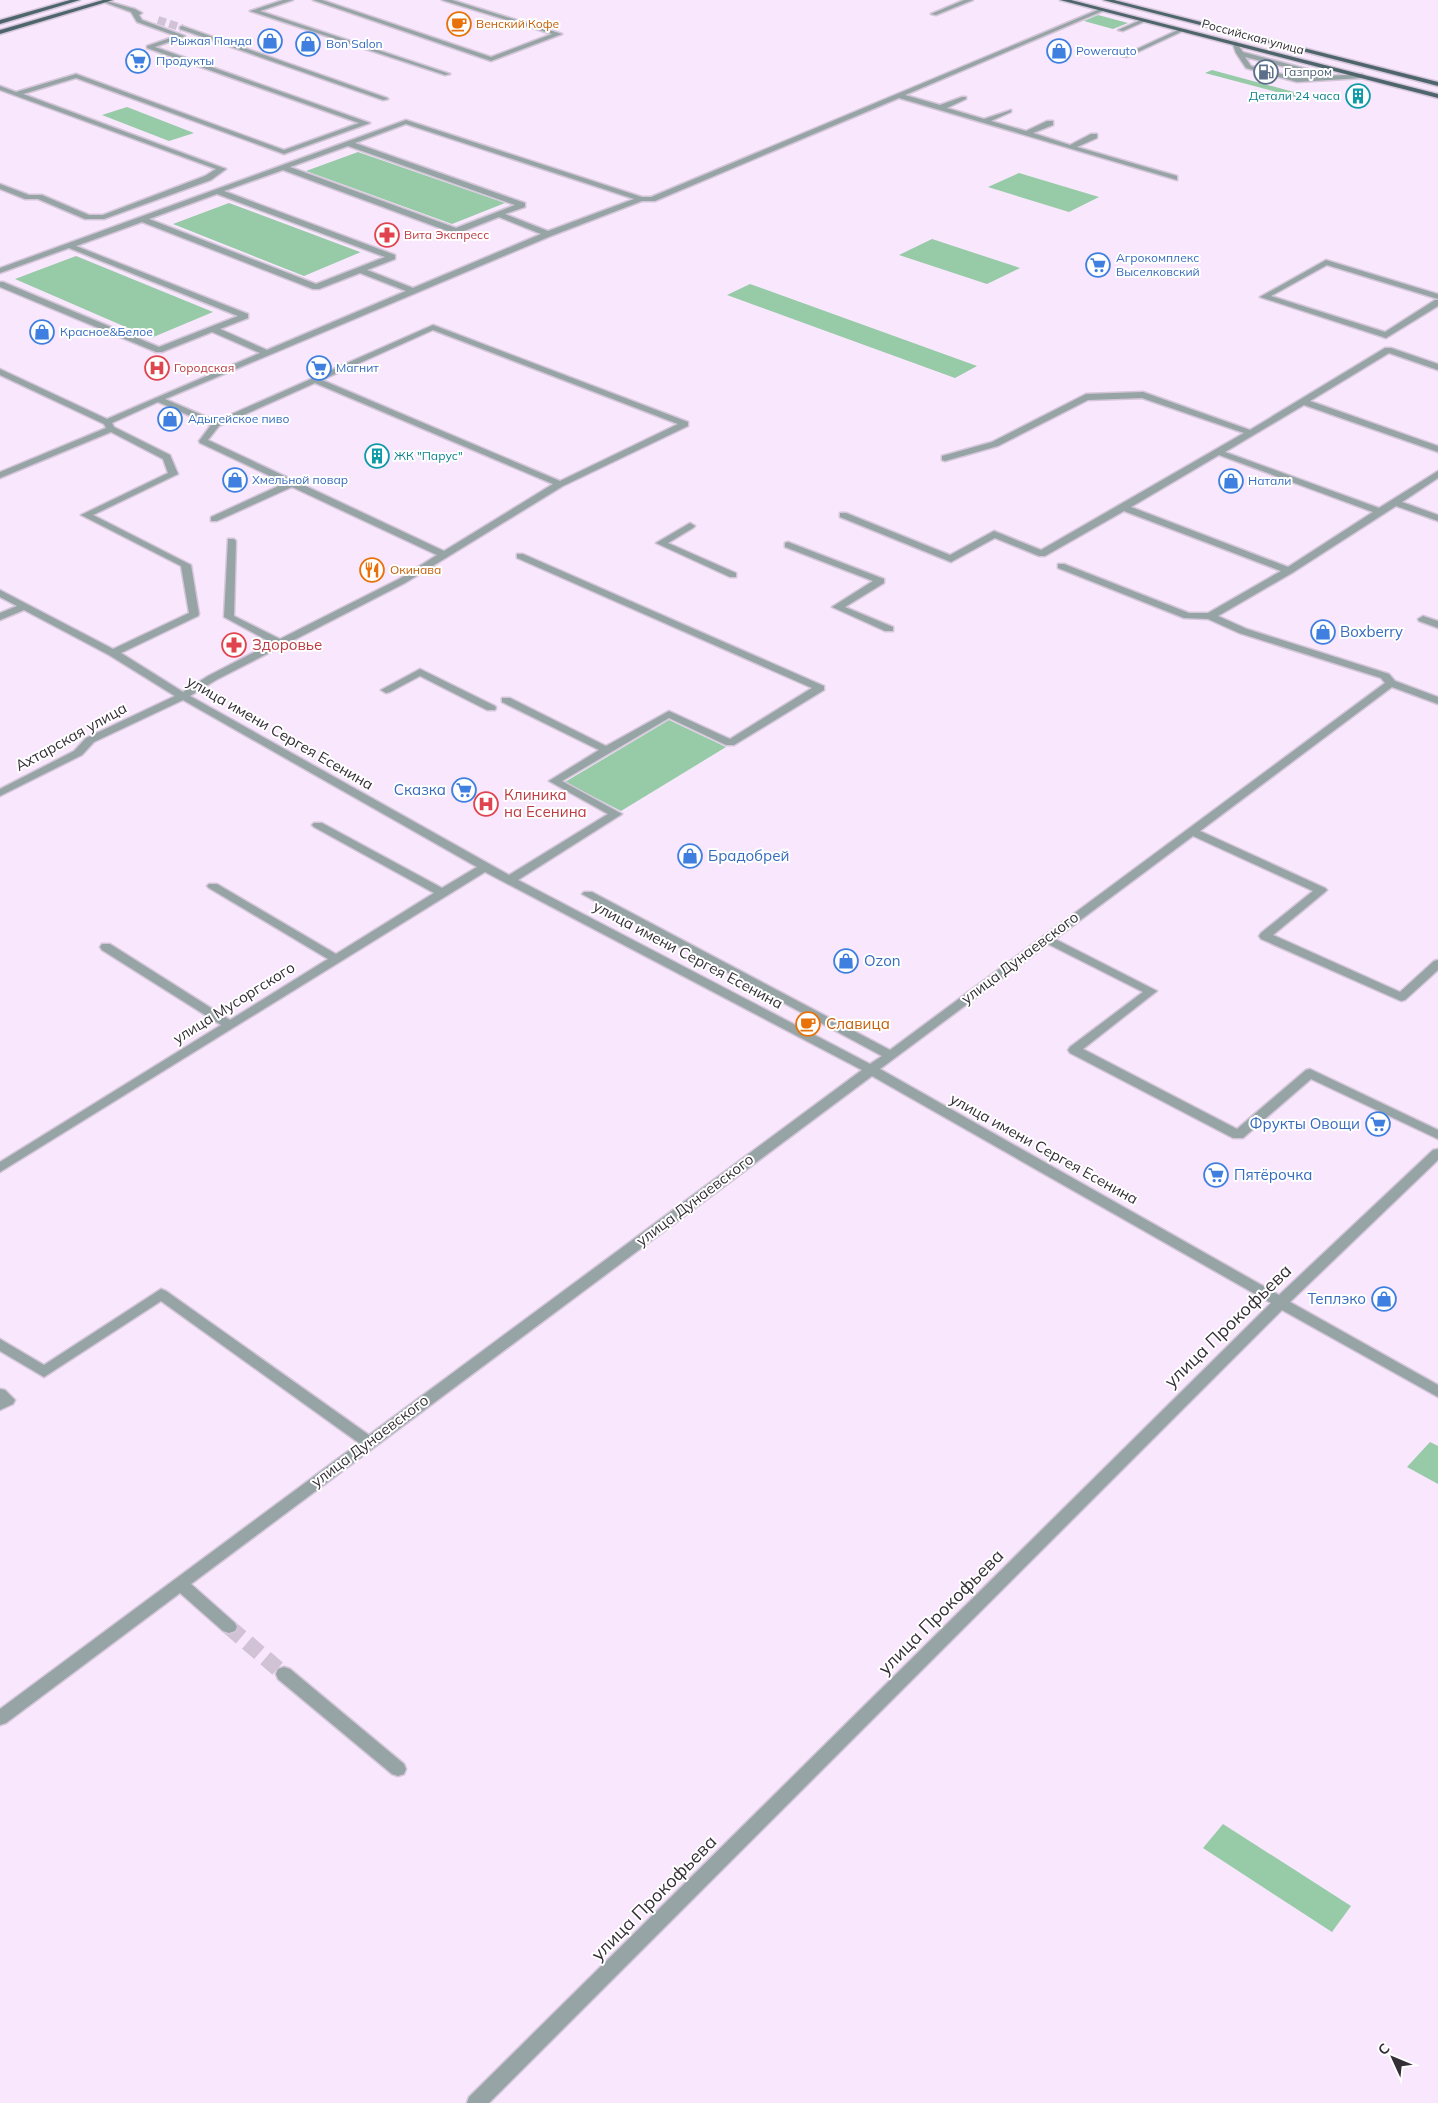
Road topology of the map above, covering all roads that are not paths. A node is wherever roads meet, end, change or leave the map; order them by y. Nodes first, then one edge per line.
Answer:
1 (77, 0) edge
2 (108, 0) edge
3 (290, 0) edge
4 (316, 0) edge
5 (445, 0) edge
6 (970, 0) edge
7 (1063, 0) edge
8 (1106, 0) edge
9 (133, 10) junction
10 (1102, 10) junction
11 (934, 14) dead end
12 (158, 20) tunnel mouth
13 (1145, 20) junction
14 (0, 22) edge
15 (182, 28) tunnel mouth
16 (1120, 30) dead end
17 (1182, 30) junction
18 (0, 32) edge
19 (1234, 43) junction
20 (1239, 52) junction
21 (1125, 56) dead end
22 (447, 74) dead end
23 (1362, 76) junction
24 (1337, 78) junction
25 (1438, 84) edge
26 (0, 88) edge
27 (16, 94) junction
28 (898, 95) junction
29 (1438, 96) edge
30 (964, 98) dead end
31 (385, 99) dead end
32 (940, 108) junction
33 (1008, 111) dead end
34 (984, 121) junction
35 (1050, 123) dead end
36 (1026, 134) junction
37 (1094, 136) dead end
38 (348, 143) junction
39 (1071, 147) junction
40 (283, 167) junction
41 (1174, 178) dead end
42 (0, 186) edge
43 (217, 191) junction
44 (641, 199) junction
45 (498, 214) junction
46 (142, 219) junction
47 (548, 234) junction
48 (68, 246) junction
49 (360, 270) junction
50 (0, 271) edge
51 (0, 284) edge
52 (412, 291) junction
53 (1438, 297) edge
54 (1438, 302) edge
55 (213, 329) junction
56 (268, 353) junction
57 (1438, 367) edge
58 (0, 372) edge
59 (316, 380) junction
60 (158, 399) junction
61 (1304, 402) junction
62 (216, 424) junction
63 (109, 426) junction
64 (1251, 434) junction
65 (1438, 449) edge
66 (1218, 452) junction
67 (945, 458) dead end
68 (3, 471) edge
69 (1438, 474) edge
70 (293, 483) junction
71 (560, 484) junction
72 (1394, 502) junction
73 (1123, 507) junction
74 (1380, 512) junction
75 (843, 515) dead end
76 (1438, 518) edge
77 (214, 519) dead end
78 (690, 526) dead end
79 (231, 541) dead end
80 (788, 545) dead end
81 (444, 555) junction
82 (520, 556) dead end
83 (1061, 566) dead end
84 (1288, 571) junction
85 (732, 575) dead end
86 (0, 593) edge
87 (24, 606) junction
88 (1210, 616) junction
89 (0, 617) edge
90 (1424, 619) dead end
91 (1438, 624) edge
92 (889, 629) dead end
93 (279, 644) junction
94 (113, 653) junction
95 (1391, 683) junction
96 (386, 690) dead end
97 (183, 696) junction
98 (506, 700) dead end
99 (1438, 701) edge
100 (491, 708) dead end
101 (606, 750) junction
102 (0, 793) edge
103 (318, 825) dead end
104 (1191, 831) junction
105 (486, 867) junction
106 (510, 880) junction
107 (212, 886) dead end
108 (442, 893) junction
109 (588, 894) dead end
110 (1046, 939) junction
111 (106, 947) dead end
112 (336, 959) junction
113 (1438, 964) edge
114 (230, 1024) junction
115 (890, 1054) junction
116 (870, 1070) junction
117 (1438, 1135) edge
118 (1438, 1154) edge
119 (0, 1168) edge
120 (1281, 1302) junction
121 (0, 1344) edge
122 (1438, 1392) edge
123 (0, 1394) edge
124 (0, 1405) edge
125 (369, 1443) junction
126 (180, 1584) junction
127 (230, 1627) tunnel mouth
128 (284, 1674) tunnel mouth
129 (0, 1718) edge
130 (398, 1769) dead end
131 (476, 2103) edge

1 - 14 main road
2 - 9 street
2 - 18 main road
3 - 22 street
4 - 5 street
6 - 11 street
7 - 10 main road, Российская улица
8 - 25 main road, Российская улица
9 - 12 street
9 - 27 street
10 - 13 main road, Российская улица
10 - 28 street
13 - 16 street
13 - 17 main road, Российская улица
15 - 31 street
17 - 19 main road, Российская улица
17 - 21 street
19 - 20 street
19 - 23 main road, Российская улица
20 - 24 street
20 - 24 street
23 - 24 street
23 - 29 main road, Российская улица
26 - 27 street
27 - 42 street
28 - 32 street
28 - 44 street
30 - 32 street
32 - 34 street
33 - 34 street
34 - 36 street
35 - 36 street
36 - 39 street
37 - 39 street
38 - 40 street
38 - 44 street
38 - 45 street
39 - 41 street
40 - 43 street
40 - 45 street
43 - 46 street
43 - 49 street
44 - 47 street
45 - 47 street
46 - 48 street
46 - 49 street
47 - 52 street
48 - 50 street
48 - 55 street
49 - 52 street
51 - 55 street
52 - 56 street
53 - 54 street
55 - 56 street
56 - 60 street
57 - 61 street
58 - 63 street
59 - 62 street
59 - 71 street
59 - 71 street, Ахтарская улица
60 - 62 street
60 - 63 street
61 - 64 street
61 - 65 street
62 - 70 street
63 - 68 street
63 - 94 street
64 - 66 street
64 - 67 street
66 - 73 street
66 - 74 street
69 - 72 street
70 - 77 street
70 - 81 street
71 - 81 street, Ахтарская улица
72 - 74 street
72 - 76 street
73 - 75 street
73 - 84 street
74 - 84 street
78 - 85 street
79 - 93 street
80 - 92 street
81 - 93 street, Ахтарская улица
82 - 101 street
83 - 88 street
84 - 88 street
86 - 87 street, улица имени Сергея Есенина
87 - 89 street
87 - 94 street, улица имени Сергея Есенина
88 - 95 street
90 - 91 street
93 - 97 street, Ахтарская улица
94 - 97 street, улица имени Сергея Есенина
95 - 99 street
95 - 104 street, улица Дунаевского
96 - 100 street
97 - 102 street, Ахтарская улица
97 - 105 street, улица имени Сергея Есенина
98 - 101 street
101 - 106 street
103 - 108 street
104 - 110 street, улица Дунаевского
104 - 113 street
105 - 106 street, улица имени Сергея Есенина
105 - 108 street, улица Мусоргского
106 - 116 street, улица имени Сергея Есенина
107 - 112 street
108 - 112 street, улица Мусоргского
109 - 115 street
110 - 115 street, улица Дунаевского
110 - 117 street
111 - 114 street
112 - 114 street, улица Мусоргского
114 - 119 street, улица Мусоргского
115 - 116 street, улица Дунаевского
116 - 120 street, улица имени Сергея Есенина
116 - 125 street, улица Дунаевского
118 - 120 street, улица Прокофьева
120 - 122 street, улица имени Сергея Есенина
120 - 131 street, улица Прокофьева
121 - 125 street
123 - 124 street
125 - 126 street, улица Дунаевского
126 - 127 street
126 - 129 street, улица Дунаевского
128 - 130 street

